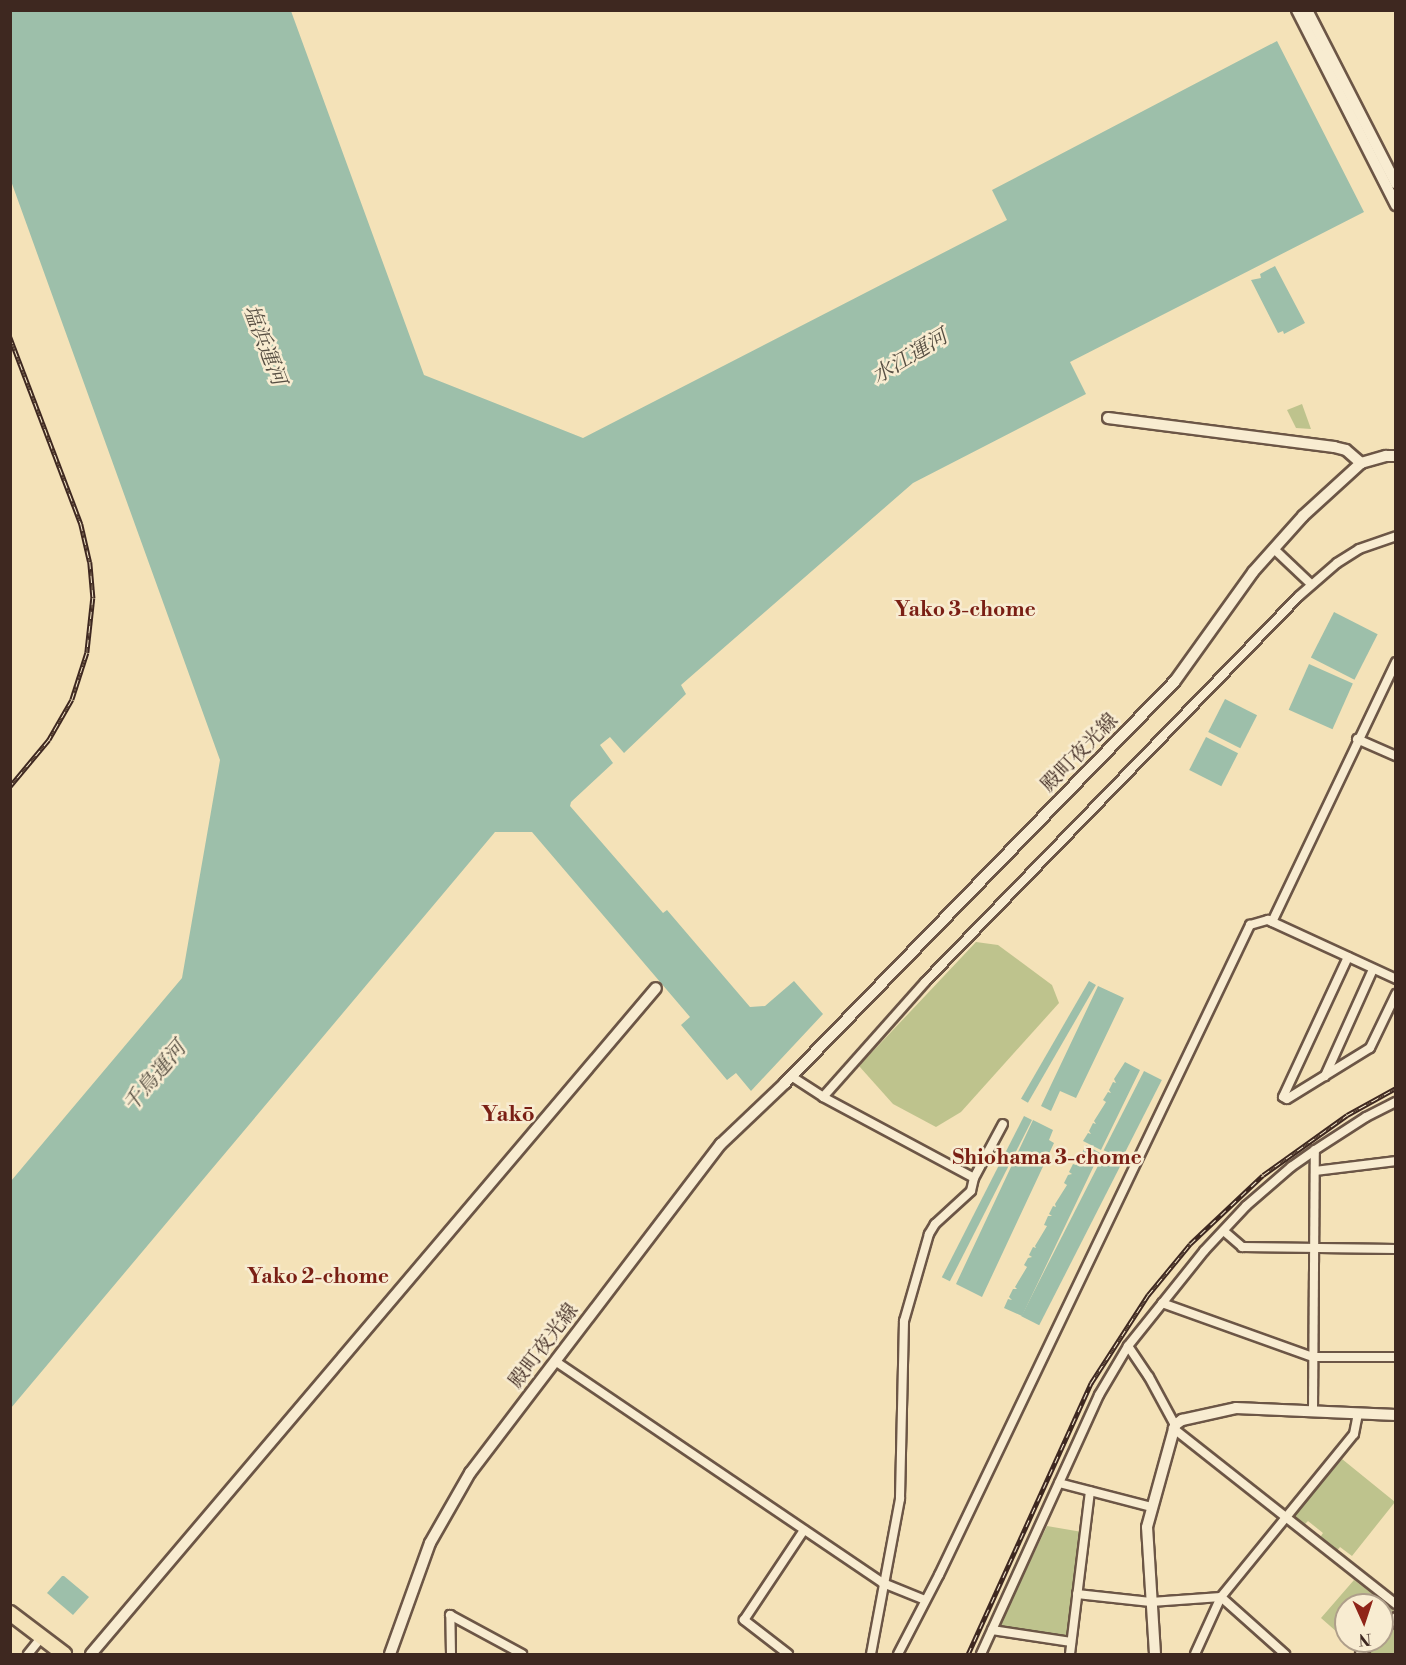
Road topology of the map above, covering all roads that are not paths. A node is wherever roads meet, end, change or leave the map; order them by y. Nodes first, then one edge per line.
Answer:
1 (1297, 10) edge
2 (1307, 10) edge
3 (1395, 184) edge
4 (1395, 205) edge
5 (1108, 418) dead end
6 (1395, 456) edge
7 (1361, 463) junction
8 (1395, 536) edge
9 (1274, 549) junction
10 (1311, 584) junction
11 (1395, 662) edge
12 (1357, 739) junction
13 (1395, 756) edge
14 (1272, 921) junction
15 (1348, 957) junction
16 (1373, 969) junction
17 (1395, 979) edge
18 (656, 988) dead end
19 (1395, 994) edge
20 (1325, 1076) junction
21 (788, 1080) junction
22 (823, 1097) junction
23 (1395, 1102) edge
24 (1003, 1124) dead end
25 (1315, 1150) junction
26 (1395, 1161) edge
27 (1315, 1171) junction
28 (974, 1178) junction
29 (1225, 1232) junction
30 (1314, 1247) junction
31 (1395, 1249) edge
32 (1162, 1303) junction
33 (1128, 1346) junction
34 (1313, 1357) junction
35 (1395, 1357) edge
36 (555, 1361) junction
37 (1313, 1411) junction
38 (1358, 1413) junction
39 (1395, 1415) edge
40 (1174, 1426) junction
41 (1059, 1483) junction
42 (1090, 1491) junction
43 (1152, 1507) junction
44 (1286, 1519) junction
45 (804, 1530) junction
46 (883, 1583) junction
47 (1077, 1594) junction
48 (1221, 1597) junction
49 (926, 1600) junction
50 (1152, 1602) junction
51 (1395, 1604) edge
52 (10, 1613) edge
53 (992, 1630) junction
54 (40, 1639) junction
55 (1071, 1642) junction
56 (28, 1654) edge
57 (64, 1654) edge
58 (91, 1654) edge
59 (390, 1654) edge
60 (451, 1654) edge
61 (522, 1654) edge
62 (788, 1654) edge
63 (872, 1654) edge
64 (898, 1654) edge
65 (981, 1654) edge
66 (1070, 1654) edge
67 (1155, 1654) edge
68 (1196, 1654) edge
69 (1285, 1654) edge

1 - 4 street
2 - 3 street
5 - 7 street
6 - 7 street, 殿町夜光線
7 - 9 street, 殿町夜光線
8 - 10 street
9 - 10 street
9 - 21 street, 殿町夜光線
10 - 22 street
11 - 12 street
12 - 13 street
12 - 14 street
14 - 15 street
14 - 49 street
15 - 16 street
15 - 20 street
16 - 17 street
16 - 20 street
18 - 58 street
19 - 20 street
21 - 22 street
21 - 36 street, 殿町夜光線
22 - 28 street
23 - 25 street
24 - 28 street
25 - 27 street
25 - 29 street
26 - 27 street
27 - 30 street
28 - 46 street
29 - 30 street
29 - 32 street
30 - 31 street
30 - 34 street
32 - 33 street
32 - 34 street
33 - 40 street
33 - 41 street
34 - 35 street
34 - 37 street
36 - 45 street
36 - 59 street, 殿町夜光線
37 - 38 street
37 - 40 street
38 - 39 street
38 - 44 street
40 - 43 street
40 - 44 street
41 - 42 street
41 - 53 street
42 - 43 street
42 - 47 street
43 - 50 street
44 - 48 street
44 - 51 street
45 - 46 street
45 - 62 street
46 - 49 street
46 - 63 street
47 - 50 street
47 - 55 street
48 - 50 street
48 - 68 street
48 - 69 street
49 - 64 street
50 - 67 street
52 - 54 highway
53 - 55 street
53 - 65 street
54 - 56 street
54 - 57 highway
55 - 66 street
60 - 61 street

